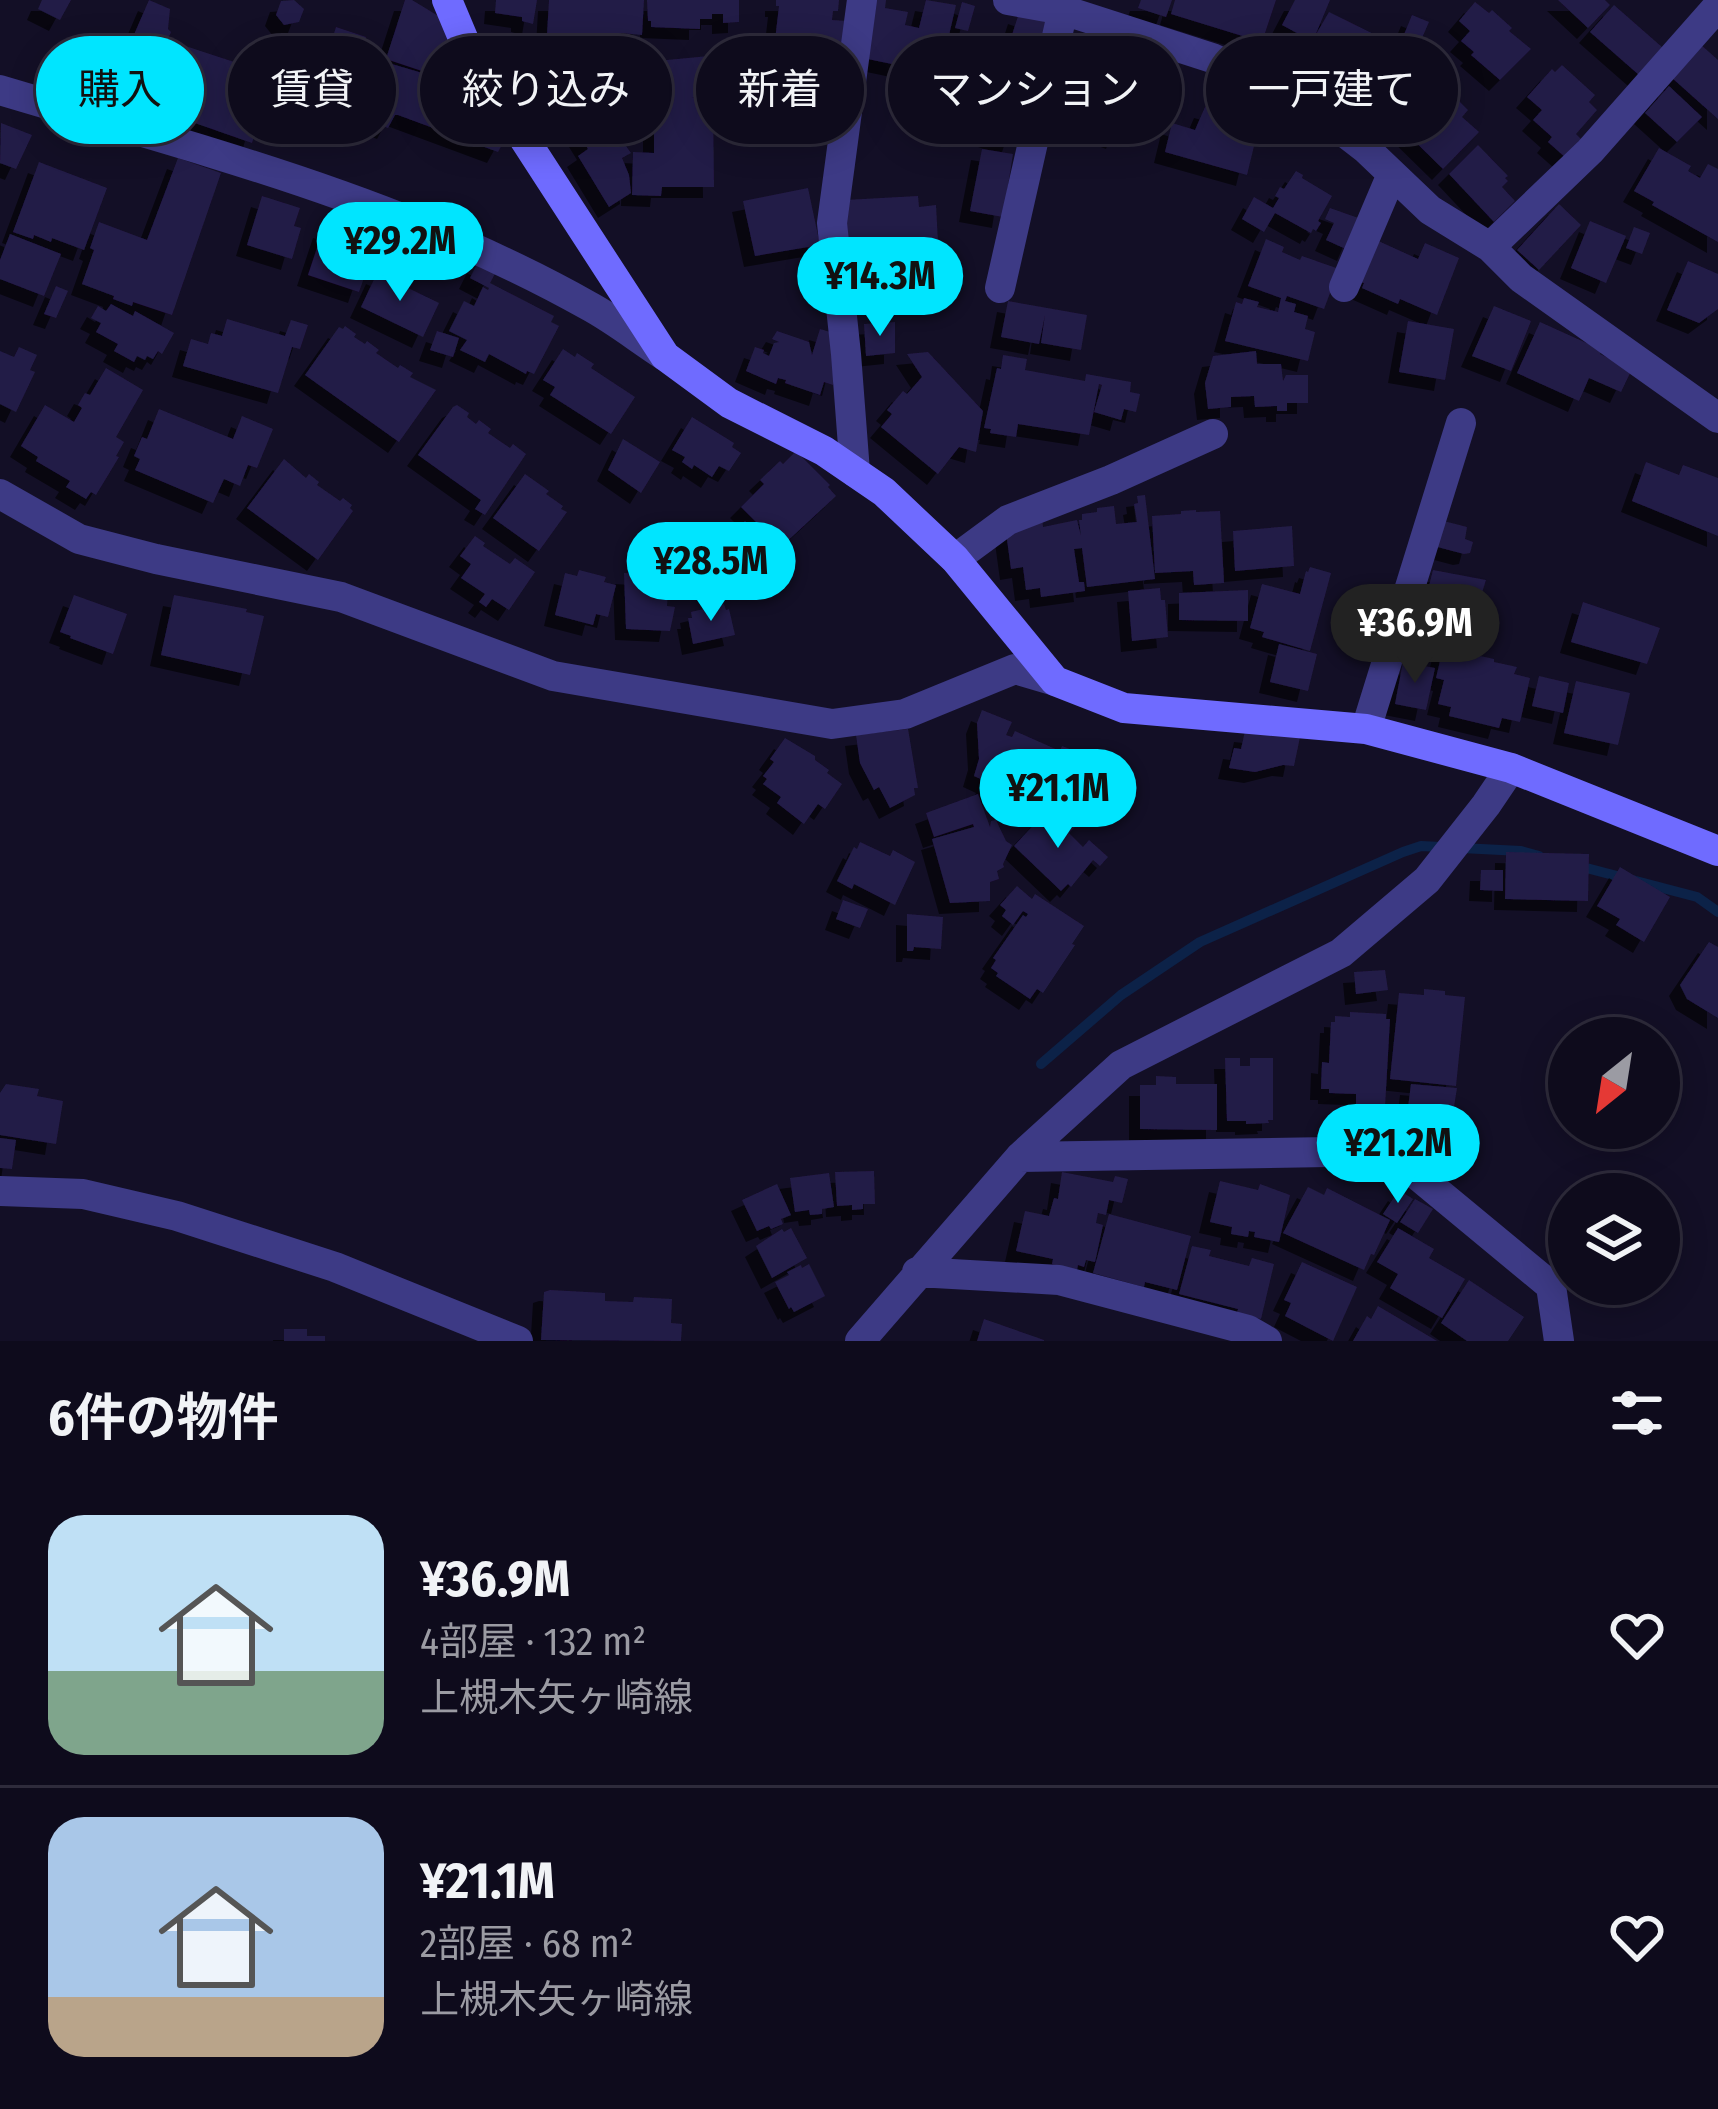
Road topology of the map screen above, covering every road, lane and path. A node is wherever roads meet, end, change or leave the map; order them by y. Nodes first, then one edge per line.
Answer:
1 (447, 0) edge
2 (862, 0) edge
3 (1009, 0) edge
4 (1718, 6) edge
5 (1063, 10) junction
6 (0, 90) edge
7 (1392, 174) junction
8 (1490, 247) junction
9 (1344, 287) dead end
10 (1000, 288) dead end
11 (665, 356) junction
12 (1718, 418) edge
13 (1461, 424) dead end
14 (1213, 434) dead end
15 (855, 472) junction
16 (0, 494) edge
17 (955, 559) junction
18 (1055, 681) junction
19 (1366, 729) junction
20 (1511, 768) junction
21 (1718, 851) edge
22 (1020, 1157) junction
23 (0, 1191) edge
24 (917, 1272) junction
25 (518, 1341) edge
26 (860, 1341) edge
27 (1267, 1341) edge
28 (1559, 1341) edge

1 - 11 main road
2 - 15 street
3 - 5 street
4 - 8 street
5 - 7 street
5 - 10 street
6 - 11 street
7 - 8 street
7 - 9 street
8 - 12 street
11 - 15 main road
13 - 19 street
14 - 17 street
15 - 17 main road
16 - 18 street
17 - 18 main road
18 - 19 main road
19 - 20 main road
20 - 21 main road
20 - 22 street
22 - 24 street
22 - 28 street
23 - 25 street
24 - 26 street
24 - 27 street

